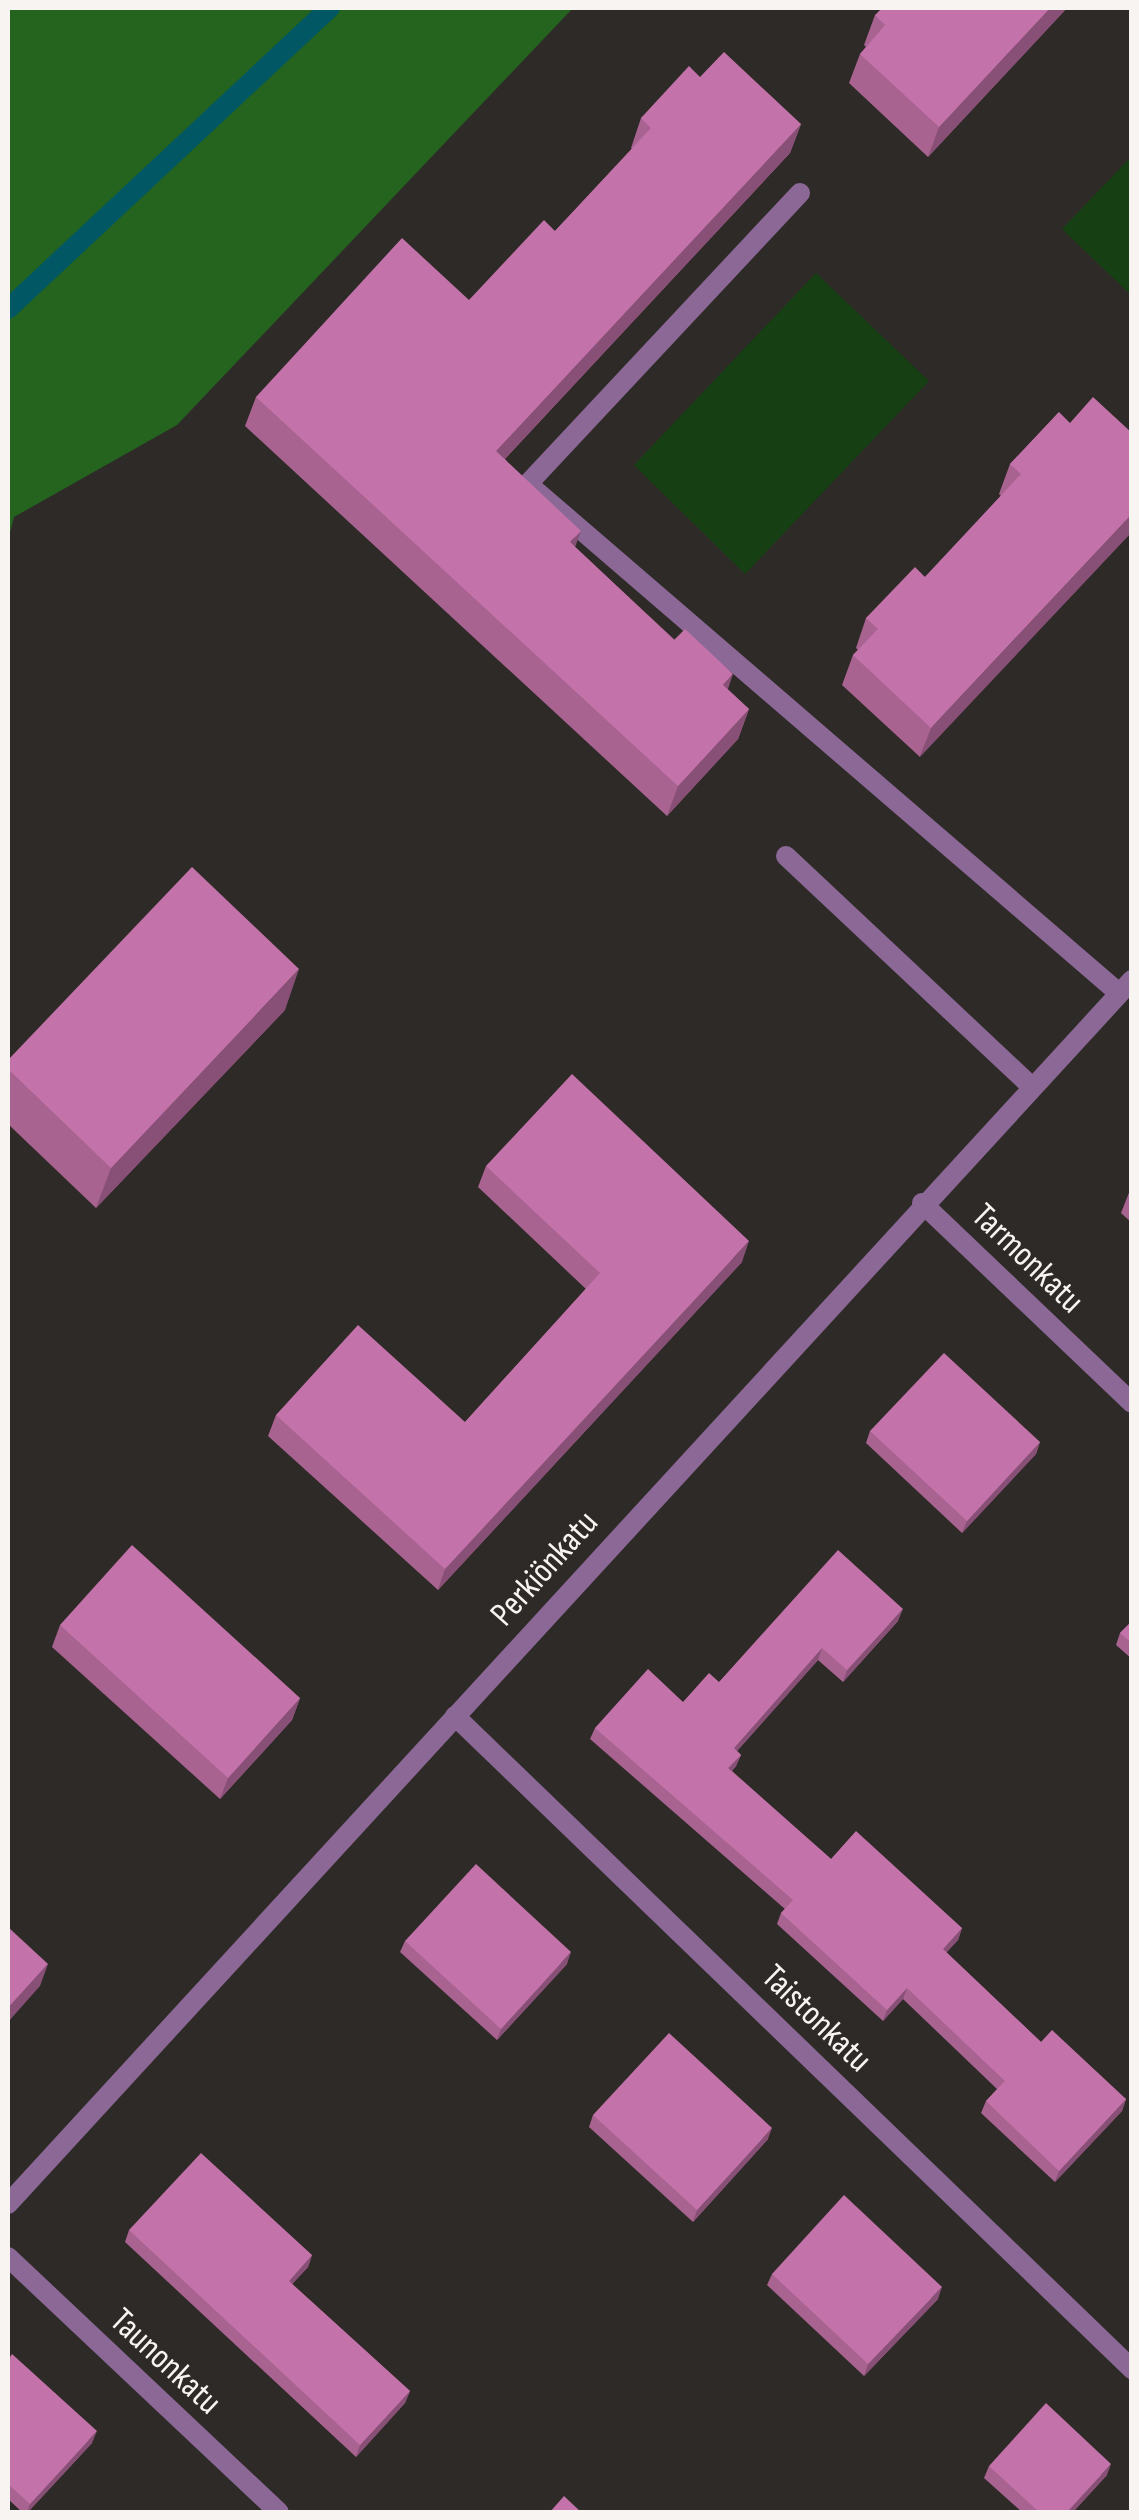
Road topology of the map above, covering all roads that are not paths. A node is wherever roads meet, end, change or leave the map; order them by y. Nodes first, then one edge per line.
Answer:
1 (800, 193) dead end
2 (786, 856) dead end
3 (1125, 986) edge
4 (1032, 1087) junction
5 (922, 1203) junction
6 (1132, 1403) edge
7 (456, 1716) junction
8 (8, 2204) edge
9 (8, 2257) edge
10 (1132, 2369) edge
11 (280, 2512) edge

1 - 3 street
2 - 4 street
3 - 4 street, Perkiönkatu
4 - 5 street, Perkiönkatu
5 - 6 street, Tarmonkatu
5 - 7 street, Perkiönkatu
7 - 8 street, Perkiönkatu
7 - 10 street, Taistonkatu
9 - 11 street, Taunonkatu

